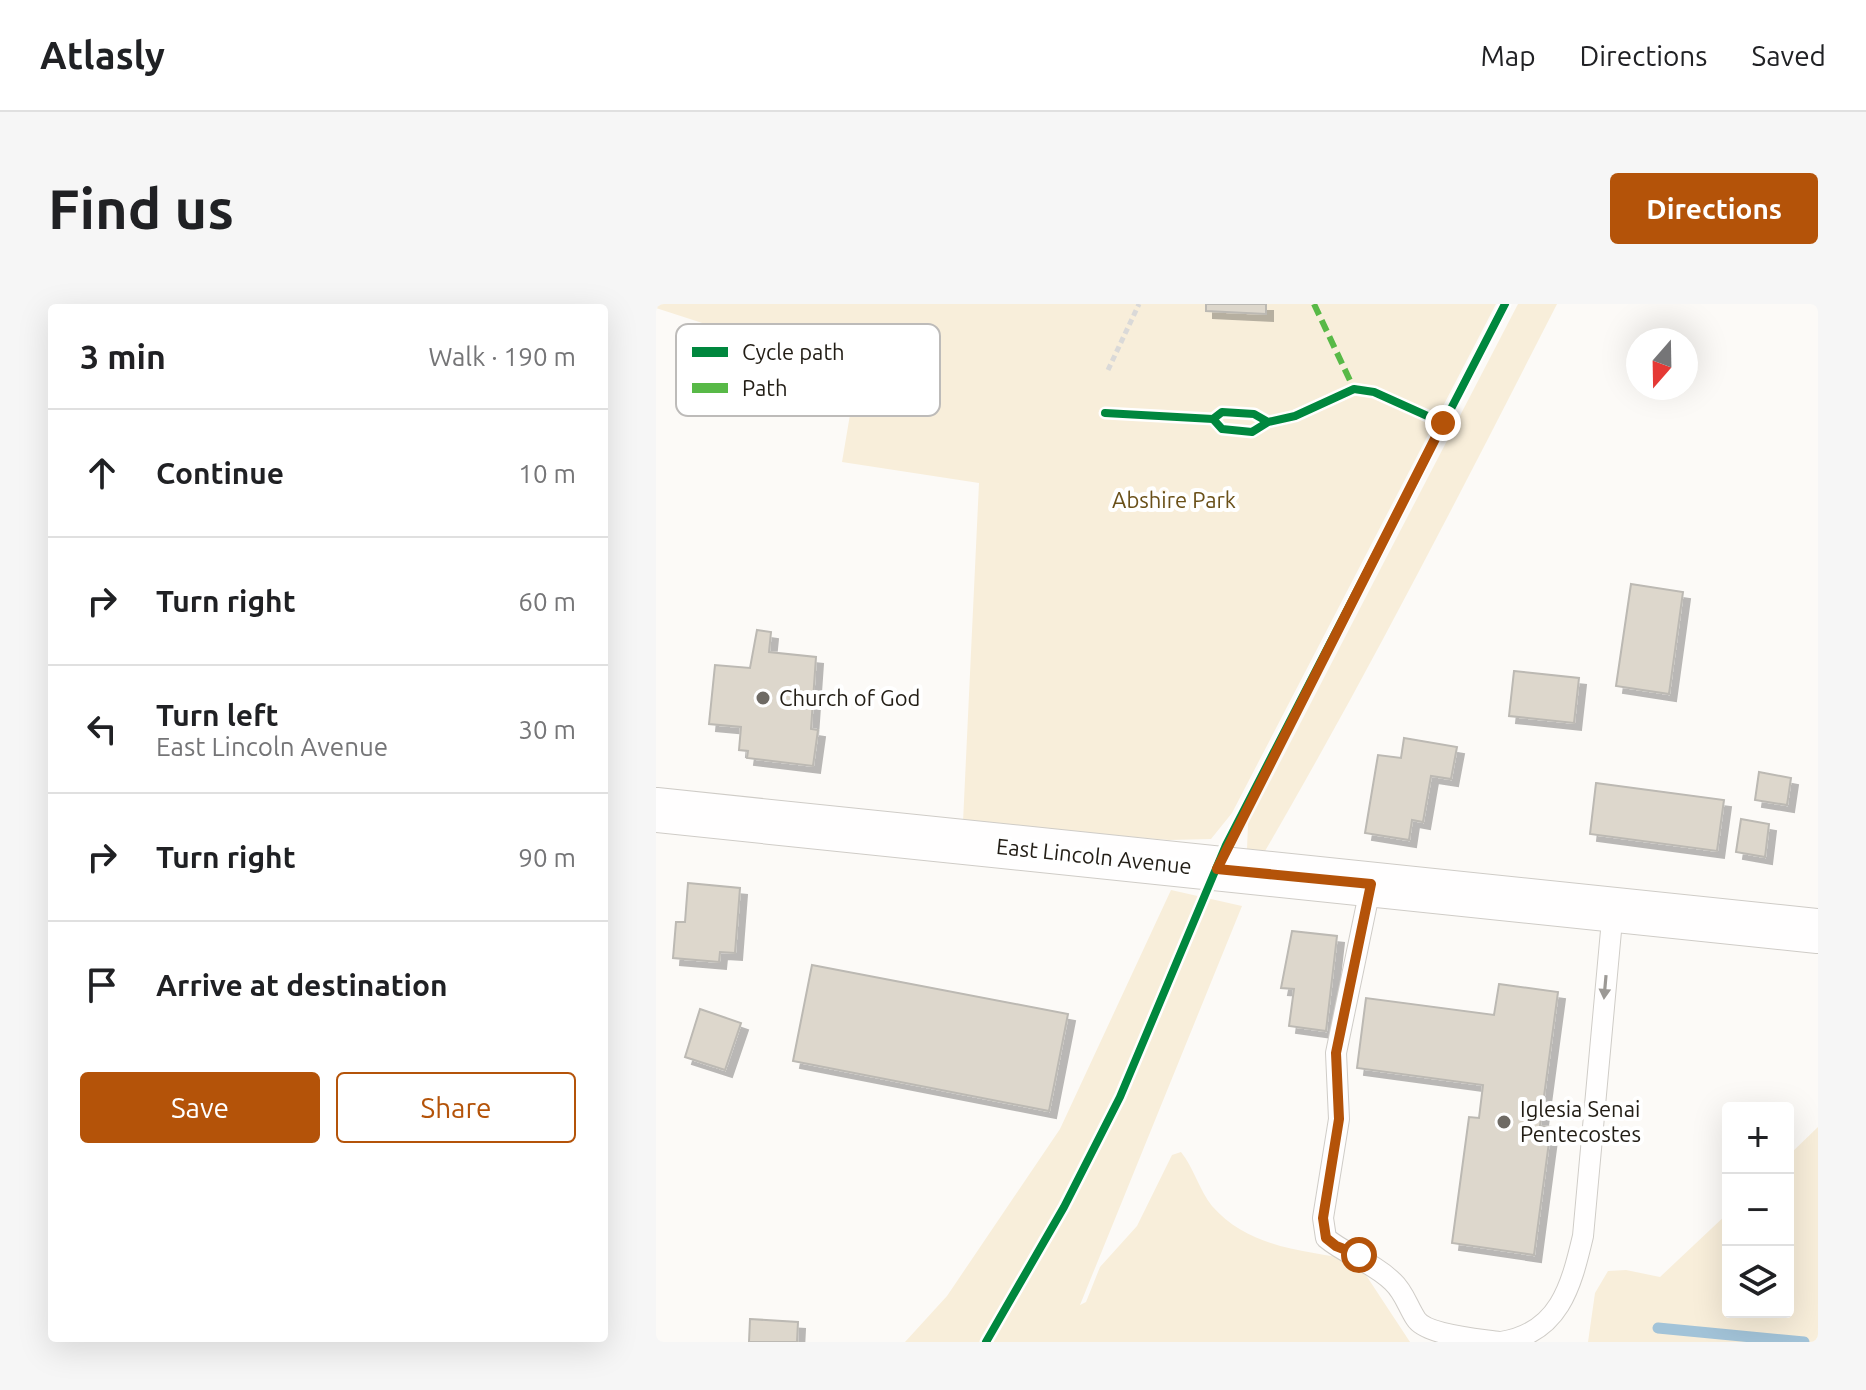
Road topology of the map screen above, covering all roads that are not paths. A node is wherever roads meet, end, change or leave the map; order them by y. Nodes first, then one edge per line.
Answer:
1 (656, 810) edge
2 (1371, 884) junction
3 (1613, 909) junction
4 (1818, 931) edge
5 (1500, 1342) edge

1 - 2 main road, East Lincoln Avenue
2 - 3 main road, East Lincoln Avenue
2 - 5 lane
3 - 4 main road, East Lincoln Avenue
3 -> 5 lane

